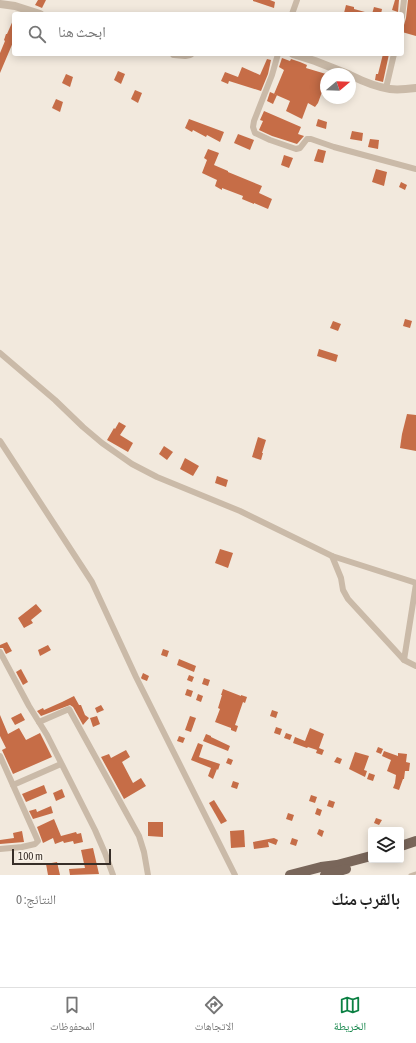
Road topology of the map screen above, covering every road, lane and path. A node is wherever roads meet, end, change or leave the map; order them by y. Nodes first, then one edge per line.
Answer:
1 (297, 0) edge
2 (404, 0) edge
3 (4, 3) edge
4 (34, 12) edge
5 (293, 12) edge
6 (403, 12) edge
7 (277, 56) edge
8 (299, 56) edge
9 (394, 56) edge
10 (333, 68) edge
11 (356, 78) edge
12 (386, 88) junction
13 (416, 88) edge
14 (416, 169) edge
15 (0, 353) edge
16 (0, 441) edge
17 (332, 556) junction
18 (416, 584) edge
19 (0, 652) edge
20 (404, 660) junction
21 (416, 666) edge
22 (39, 722) junction
23 (0, 756) edge
24 (61, 764) junction
25 (13, 785) junction
26 (416, 834) edge
27 (410, 844) edge
28 (0, 849) edge
29 (368, 857) edge
30 (368, 862) edge
31 (339, 870) edge
32 (416, 873) edge
33 (113, 875) edge
34 (148, 875) edge
35 (235, 875) edge
36 (290, 875) edge
37 (325, 875) edge
38 (410, 875) edge

1 - 5 street
2 - 6 street
3 - 4 street
7 - 14 street
8 - 10 street
9 - 12 street
11 - 12 street
12 - 13 street
15 - 17 street
16 - 35 street
17 - 18 street
17 - 20 street
18 - 20 street
19 - 22 street
20 - 21 street
22 - 24 street
22 - 34 street
23 - 25 street
24 - 25 street
24 - 33 street
25 - 28 street
26 - 27 street
29 - 31 main road
30 - 31 main road
31 - 36 main road
31 - 37 main road
32 - 38 lane

